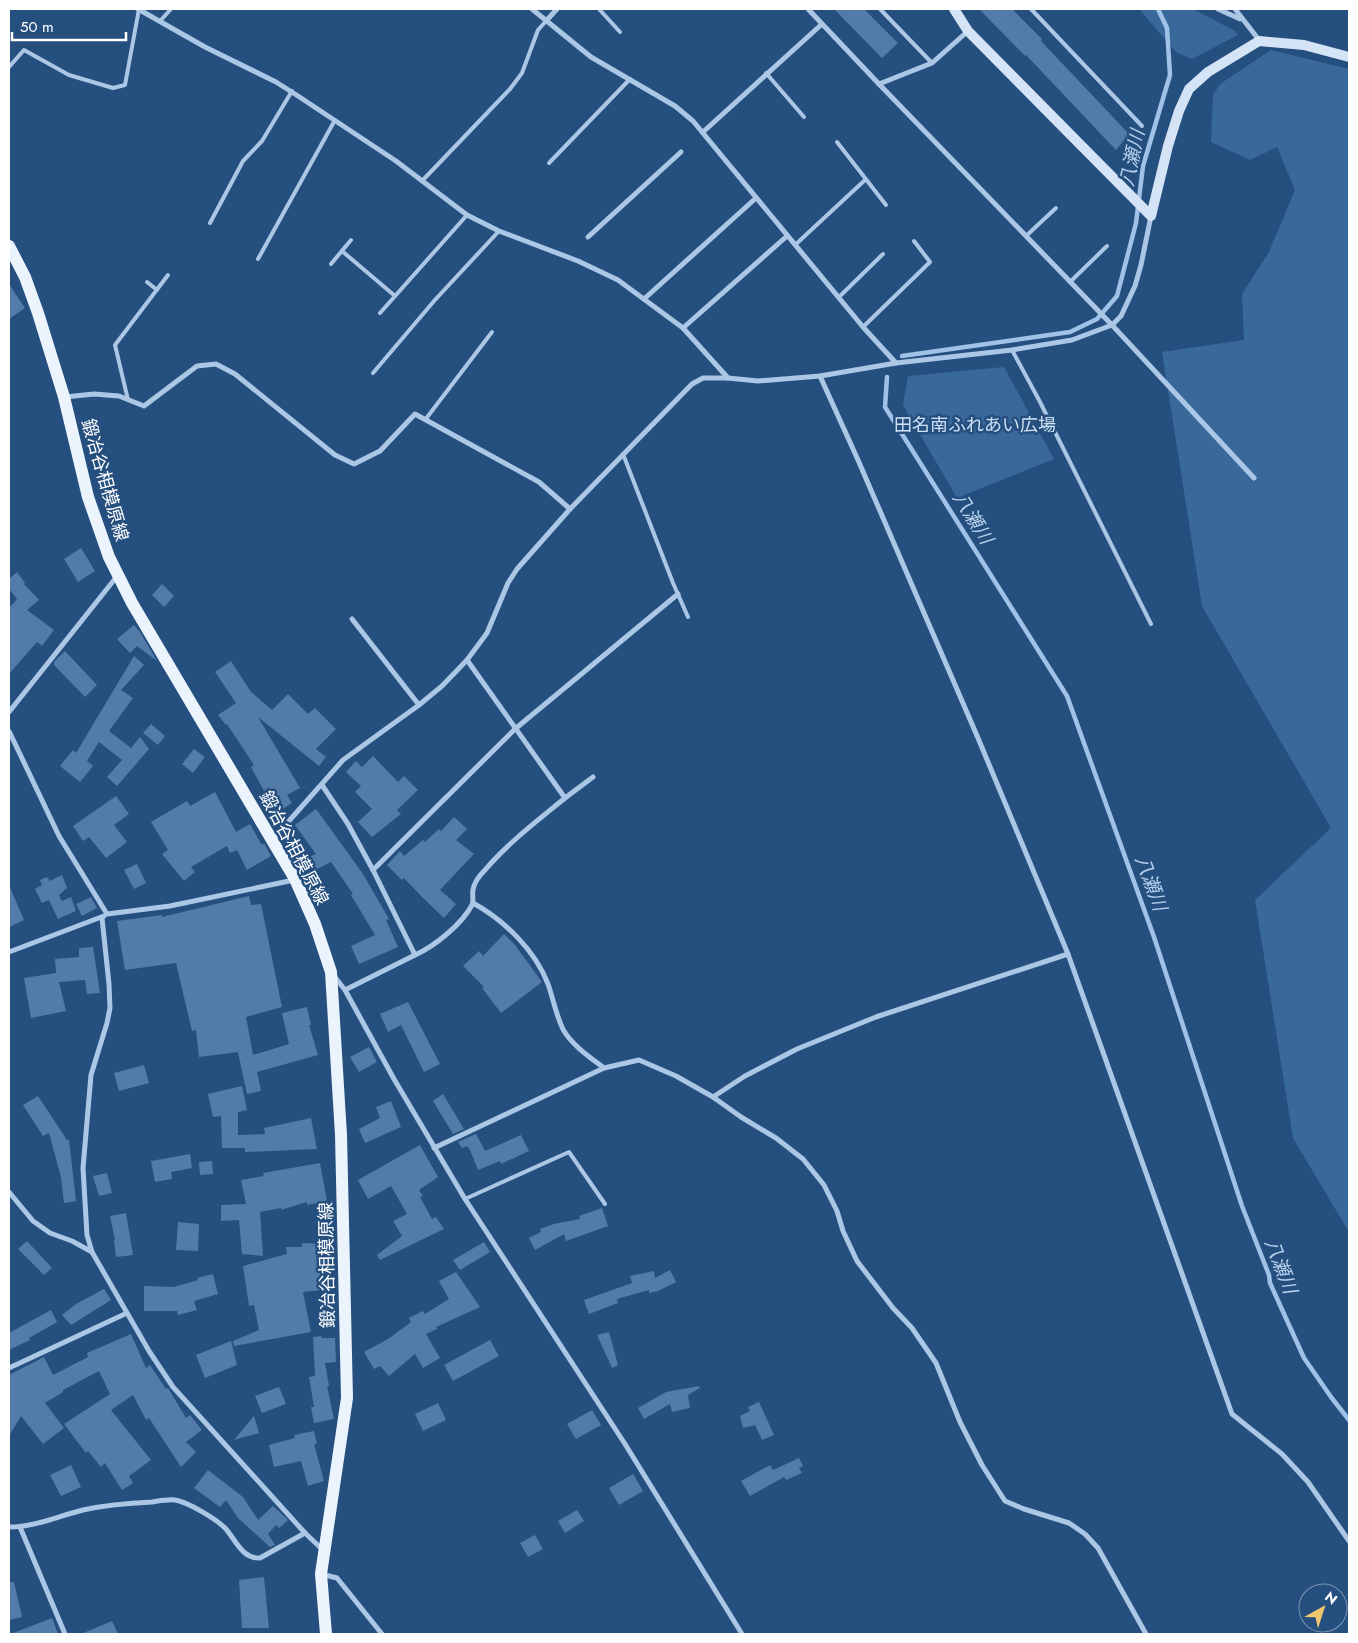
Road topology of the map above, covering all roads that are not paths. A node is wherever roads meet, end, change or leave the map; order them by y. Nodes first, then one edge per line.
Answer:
1 (139, 9) edge
2 (171, 9) edge
3 (532, 9) edge
4 (557, 9) edge
5 (599, 9) edge
6 (808, 9) edge
7 (880, 9) edge
8 (954, 9) edge
9 (1031, 9) edge
10 (1218, 9) edge
11 (1235, 9) edge
12 (1242, 20) junction
13 (160, 21) junction
14 (546, 21) junction
15 (822, 24) junction
16 (968, 31) junction
17 (620, 32) dead end
18 (1259, 41) junction
19 (1349, 58) edge
20 (932, 63) junction
21 (9, 67) edge
22 (766, 74) junction
23 (630, 79) junction
24 (879, 84) junction
25 (292, 92) junction
26 (804, 117) dead end
27 (335, 120) junction
28 (1142, 126) dead end
29 (703, 132) junction
30 (837, 142) dead end
31 (681, 152) dead end
32 (549, 163) dead end
33 (865, 180) junction
34 (422, 181) junction
35 (756, 198) junction
36 (886, 205) dead end
37 (1056, 208) dead end
38 (1148, 213) junction
39 (467, 215) junction
40 (210, 223) dead end
41 (499, 231) junction
42 (788, 236) junction
43 (1026, 236) junction
44 (588, 237) dead end
45 (351, 240) dead end
46 (914, 241) dead end
47 (796, 245) junction
48 (9, 246) edge
49 (1107, 246) dead end
50 (342, 251) junction
51 (883, 254) dead end
52 (258, 259) dead end
53 (331, 264) dead end
54 (168, 276) dead end
55 (147, 282) dead end
56 (1070, 282) junction
57 (157, 290) junction
58 (395, 296) junction
59 (839, 297) junction
60 (644, 298) junction
61 (380, 313) dead end
62 (1110, 323) junction
63 (864, 327) junction
64 (683, 328) junction
65 (492, 332) dead end
66 (1012, 350) junction
67 (896, 363) junction
68 (373, 373) dead end
69 (820, 376) junction
70 (728, 378) junction
71 (64, 397) junction
72 (128, 400) junction
73 (425, 420) junction
74 (623, 454) junction
75 (1254, 478) dead end
76 (570, 509) junction
77 (118, 574) junction
78 (678, 594) junction
79 (688, 617) dead end
80 (352, 618) dead end
81 (1151, 624) dead end
82 (468, 660) junction
83 (419, 705) junction
84 (9, 712) edge
85 (515, 729) junction
86 (9, 730) edge
87 (593, 777) dead end
88 (322, 784) junction
89 (565, 798) junction
90 (272, 840) junction
91 (373, 870) junction
92 (295, 879) junction
93 (473, 903) junction
94 (107, 914) junction
95 (102, 918) junction
96 (9, 952) edge
97 (415, 954) junction
98 (1068, 954) junction
99 (331, 972) junction
100 (345, 990) junction
101 (604, 1068) junction
102 (713, 1097) junction
103 (434, 1148) junction
104 (9, 1192) edge
105 (465, 1200) junction
106 (605, 1204) dead end
107 (92, 1252) junction
108 (127, 1313) junction
109 (9, 1368) edge
110 (9, 1527) edge
111 (20, 1527) junction
112 (305, 1533) junction
113 (1349, 1542) edge
114 (324, 1551) junction
115 (321, 1574) junction
116 (65, 1634) edge
117 (326, 1634) edge
118 (382, 1634) edge
119 (742, 1634) edge
120 (1146, 1634) edge

1 - 13 street
1 - 21 lane
2 - 13 lane
3 - 14 street
4 - 14 street
5 - 17 lane
6 - 15 street
7 - 20 lane
8 - 16 street
9 - 28 lane
10 - 12 street
11 - 12 street
12 - 18 street
13 - 25 street
14 - 23 street
14 - 34 lane
15 - 22 street
15 - 24 street
16 - 20 street
16 - 38 street
18 - 19 street
18 - 38 street
20 - 24 street
22 - 26 lane
22 - 29 street
23 - 29 street
23 - 32 lane
24 - 43 street
25 - 27 street
25 - 40 lane
27 - 34 street
27 - 52 lane
29 - 35 street
30 - 33 lane
31 - 44 street
33 - 36 lane
33 - 47 lane
34 - 39 street
35 - 42 street
35 - 60 street
37 - 43 lane
38 - 62 street
39 - 41 street
39 - 58 lane
41 - 60 street
41 - 68 lane
42 - 47 street
42 - 64 street
43 - 56 street
45 - 50 lane
46 - 63 lane
47 - 59 street
48 - 71 main road, 鍛冶谷相模原線
49 - 56 lane
50 - 53 lane
50 - 58 lane
51 - 59 lane
54 - 57 lane
55 - 57 lane
56 - 62 street
57 - 72 lane
58 - 61 lane
59 - 63 street
60 - 64 street
62 - 66 street
62 - 75 street
63 - 67 street
64 - 70 street
65 - 73 lane
66 - 67 street
66 - 81 lane
67 - 69 street
69 - 70 street
69 - 98 street
70 - 74 street
71 - 72 street
71 - 77 main road, 鍛冶谷相模原線
72 - 73 street
73 - 76 street
74 - 76 street
74 - 78 lane
76 - 82 street
77 - 84 street
77 - 90 main road, 鍛冶谷相模原線
78 - 79 lane
78 - 85 street
80 - 83 street
82 - 83 street
82 - 85 street
83 - 88 street
85 - 89 street
85 - 91 street
86 - 94 street
87 - 89 street
88 - 90 street
88 - 91 street
89 - 93 street
90 - 92 main road, 鍛冶谷相模原線
91 - 97 street
92 - 94 street
92 - 99 main road, 鍛冶谷相模原線
93 - 97 street
93 - 101 street
94 - 95 street
95 - 96 street
95 - 107 street
97 - 100 street
98 - 102 street
98 - 113 street
99 - 100 street
99 - 114 main road, 鍛冶谷相模原線
100 - 103 street
101 - 102 street
101 - 103 street
102 - 120 street
103 - 105 street
104 - 107 street
105 - 106 lane
105 - 119 street
107 - 108 street
108 - 109 street
108 - 112 street
110 - 111 street
111 - 112 street
111 - 116 street
112 - 114 street
114 - 115 main road, 鍛冶谷相模原線
115 - 117 main road, 鍛冶谷相模原線
115 - 118 street

